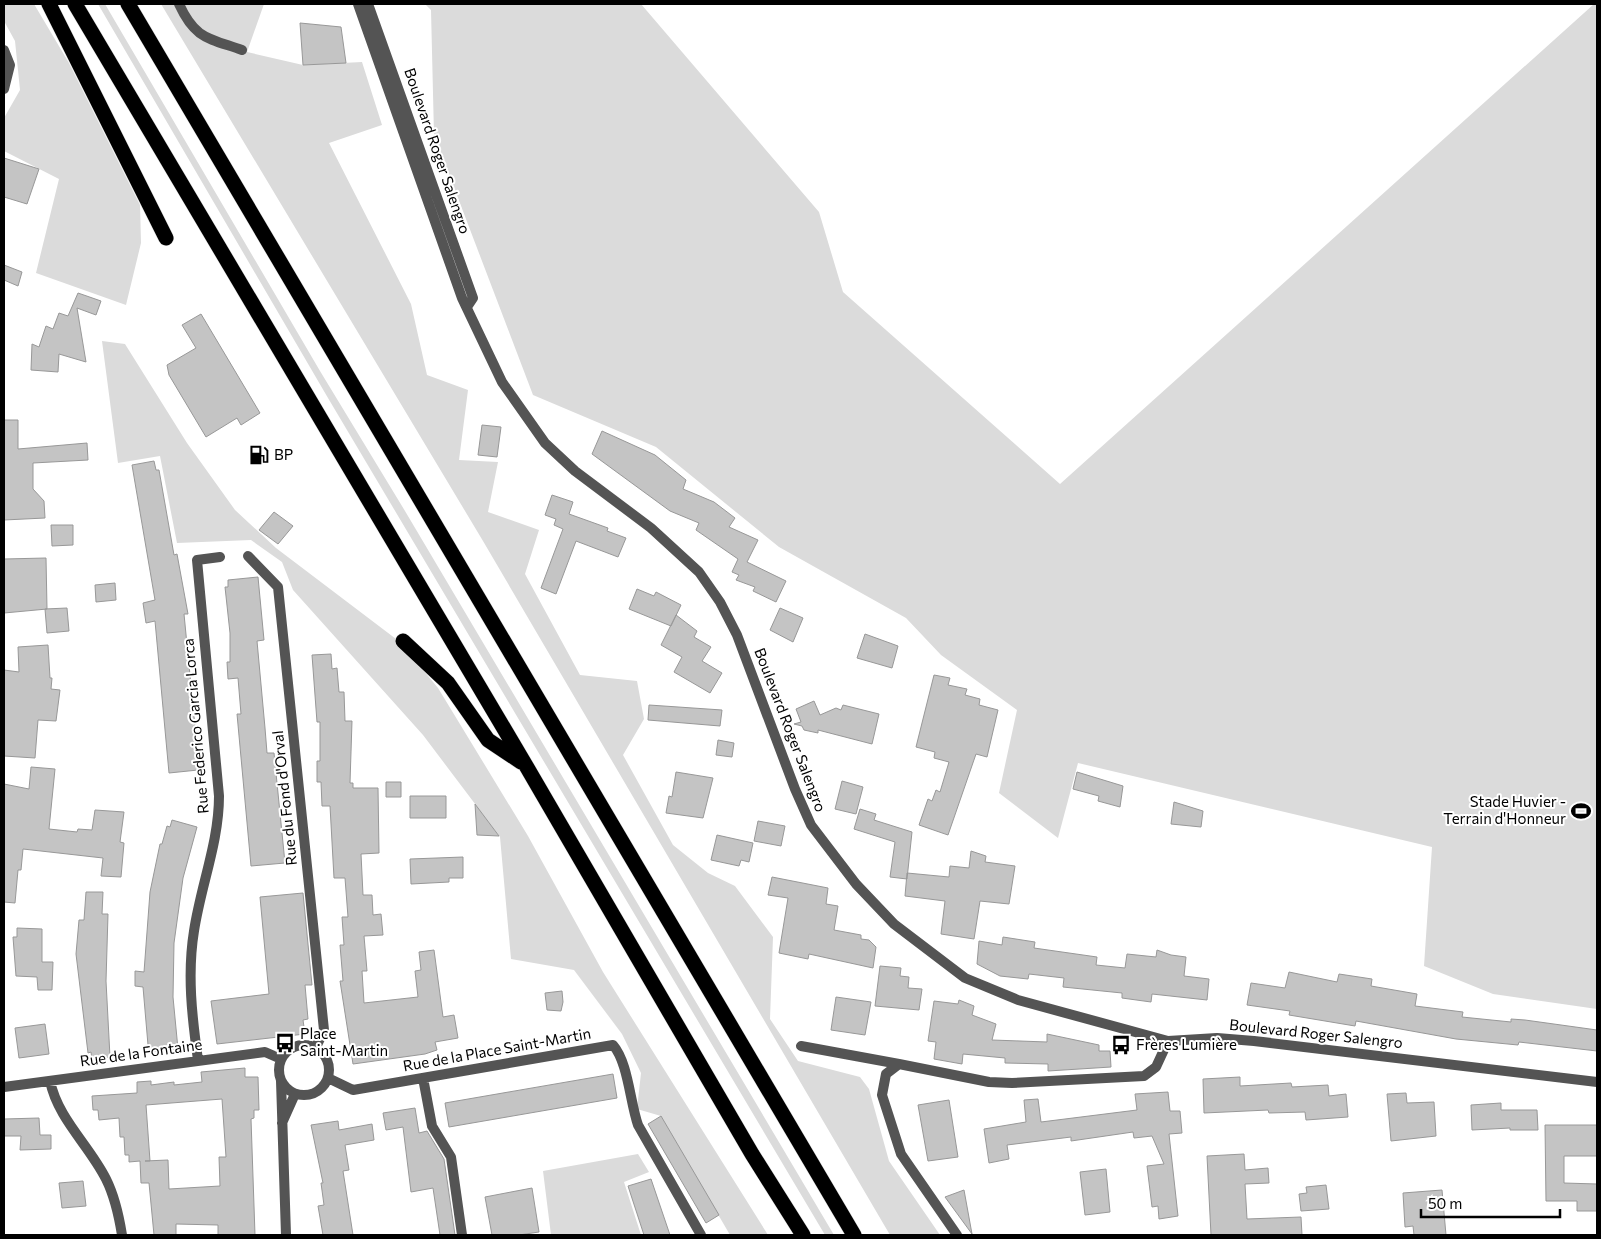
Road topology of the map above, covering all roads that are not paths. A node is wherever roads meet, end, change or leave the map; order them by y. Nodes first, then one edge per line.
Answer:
1 (49, 4) edge
2 (74, 4) edge
3 (128, 4) edge
4 (179, 4) edge
5 (358, 4) edge
6 (368, 4) edge
7 (4, 50) edge
8 (242, 50) dead end
9 (4, 89) edge
10 (166, 238) dead end
11 (467, 307) junction
12 (248, 556) dead end
13 (220, 557) dead end
14 (403, 641) dead end
15 (525, 764) junction
16 (1168, 1040) junction
17 (801, 1046) dead end
18 (316, 1047) junction
19 (281, 1059) junction
20 (198, 1060) junction
21 (899, 1064) junction
22 (328, 1078) junction
23 (423, 1078) junction
24 (50, 1081) junction
25 (281, 1081) junction
26 (1597, 1082) edge
27 (4, 1087) edge
28 (295, 1094) junction
29 (281, 1126) junction
30 (122, 1235) edge
31 (286, 1235) edge
32 (462, 1235) edge
33 (701, 1235) edge
34 (803, 1235) edge
35 (854, 1235) edge
36 (957, 1235) edge

1 - 10 highway
2 - 15 highway
3 - 35 highway
4 - 8 street
5 - 11 street, Boulevard Roger Salengro
6 - 11 street, Boulevard Roger Salengro
7 - 9 street
11 - 16 street, Boulevard Roger Salengro
12 - 18 street, Rue du Fond d'Orval
13 - 20 street, Rue Federico Garcia Lorca
14 - 15 highway
15 - 34 highway
16 - 21 street
16 - 26 street, Boulevard Roger Salengro
17 - 21 street
18 - 19 street
18 - 22 street
19 - 20 street, Rue de la Fontaine
19 - 25 street
20 - 24 street, Rue de la Fontaine
21 - 36 street
22 - 23 street, Rue de la Place Saint-Martin
22 - 28 street
23 - 32 street
23 - 33 street, Rue de la Place Saint-Martin
24 - 27 street, Rue de la Fontaine
24 - 30 street
25 - 28 street
25 - 29 street
28 - 29 street
29 - 31 street

